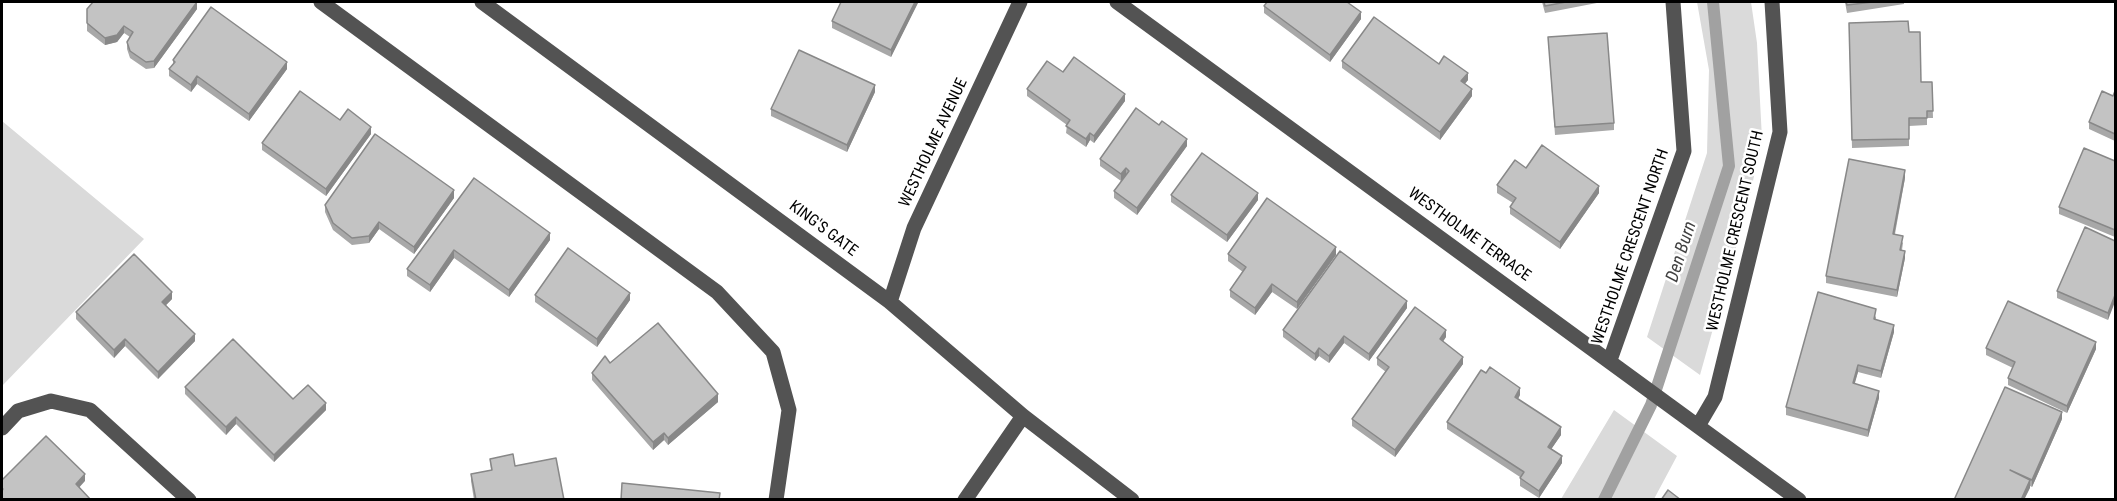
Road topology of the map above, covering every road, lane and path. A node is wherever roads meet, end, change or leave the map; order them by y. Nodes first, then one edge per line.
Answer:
1 (321, 2) edge
2 (482, 2) edge
3 (1020, 2) edge
4 (1116, 2) edge
5 (1673, 2) edge
6 (1772, 2) edge
7 (890, 302) junction
8 (1610, 360) junction
9 (1023, 416) junction
10 (1692, 421) junction
11 (2, 428) edge
12 (189, 500) edge
13 (776, 500) edge
14 (965, 500) edge
15 (1132, 500) edge
16 (1799, 500) edge

1 - 13 street
2 - 7 street, KING'S GATE
3 - 7 street, WESTHOLME AVENUE
4 - 8 street, WESTHOLME TERRACE
5 - 8 street, WESTHOLME CRESCENT NORTH
6 - 10 street, WESTHOLME CRESCENT SOUTH
7 - 9 street, KING'S GATE
8 - 10 street, WESTHOLME TERRACE
9 - 14 street
9 - 15 street, KING'S GATE
10 - 16 street, WESTHOLME TERRACE
11 - 12 street

